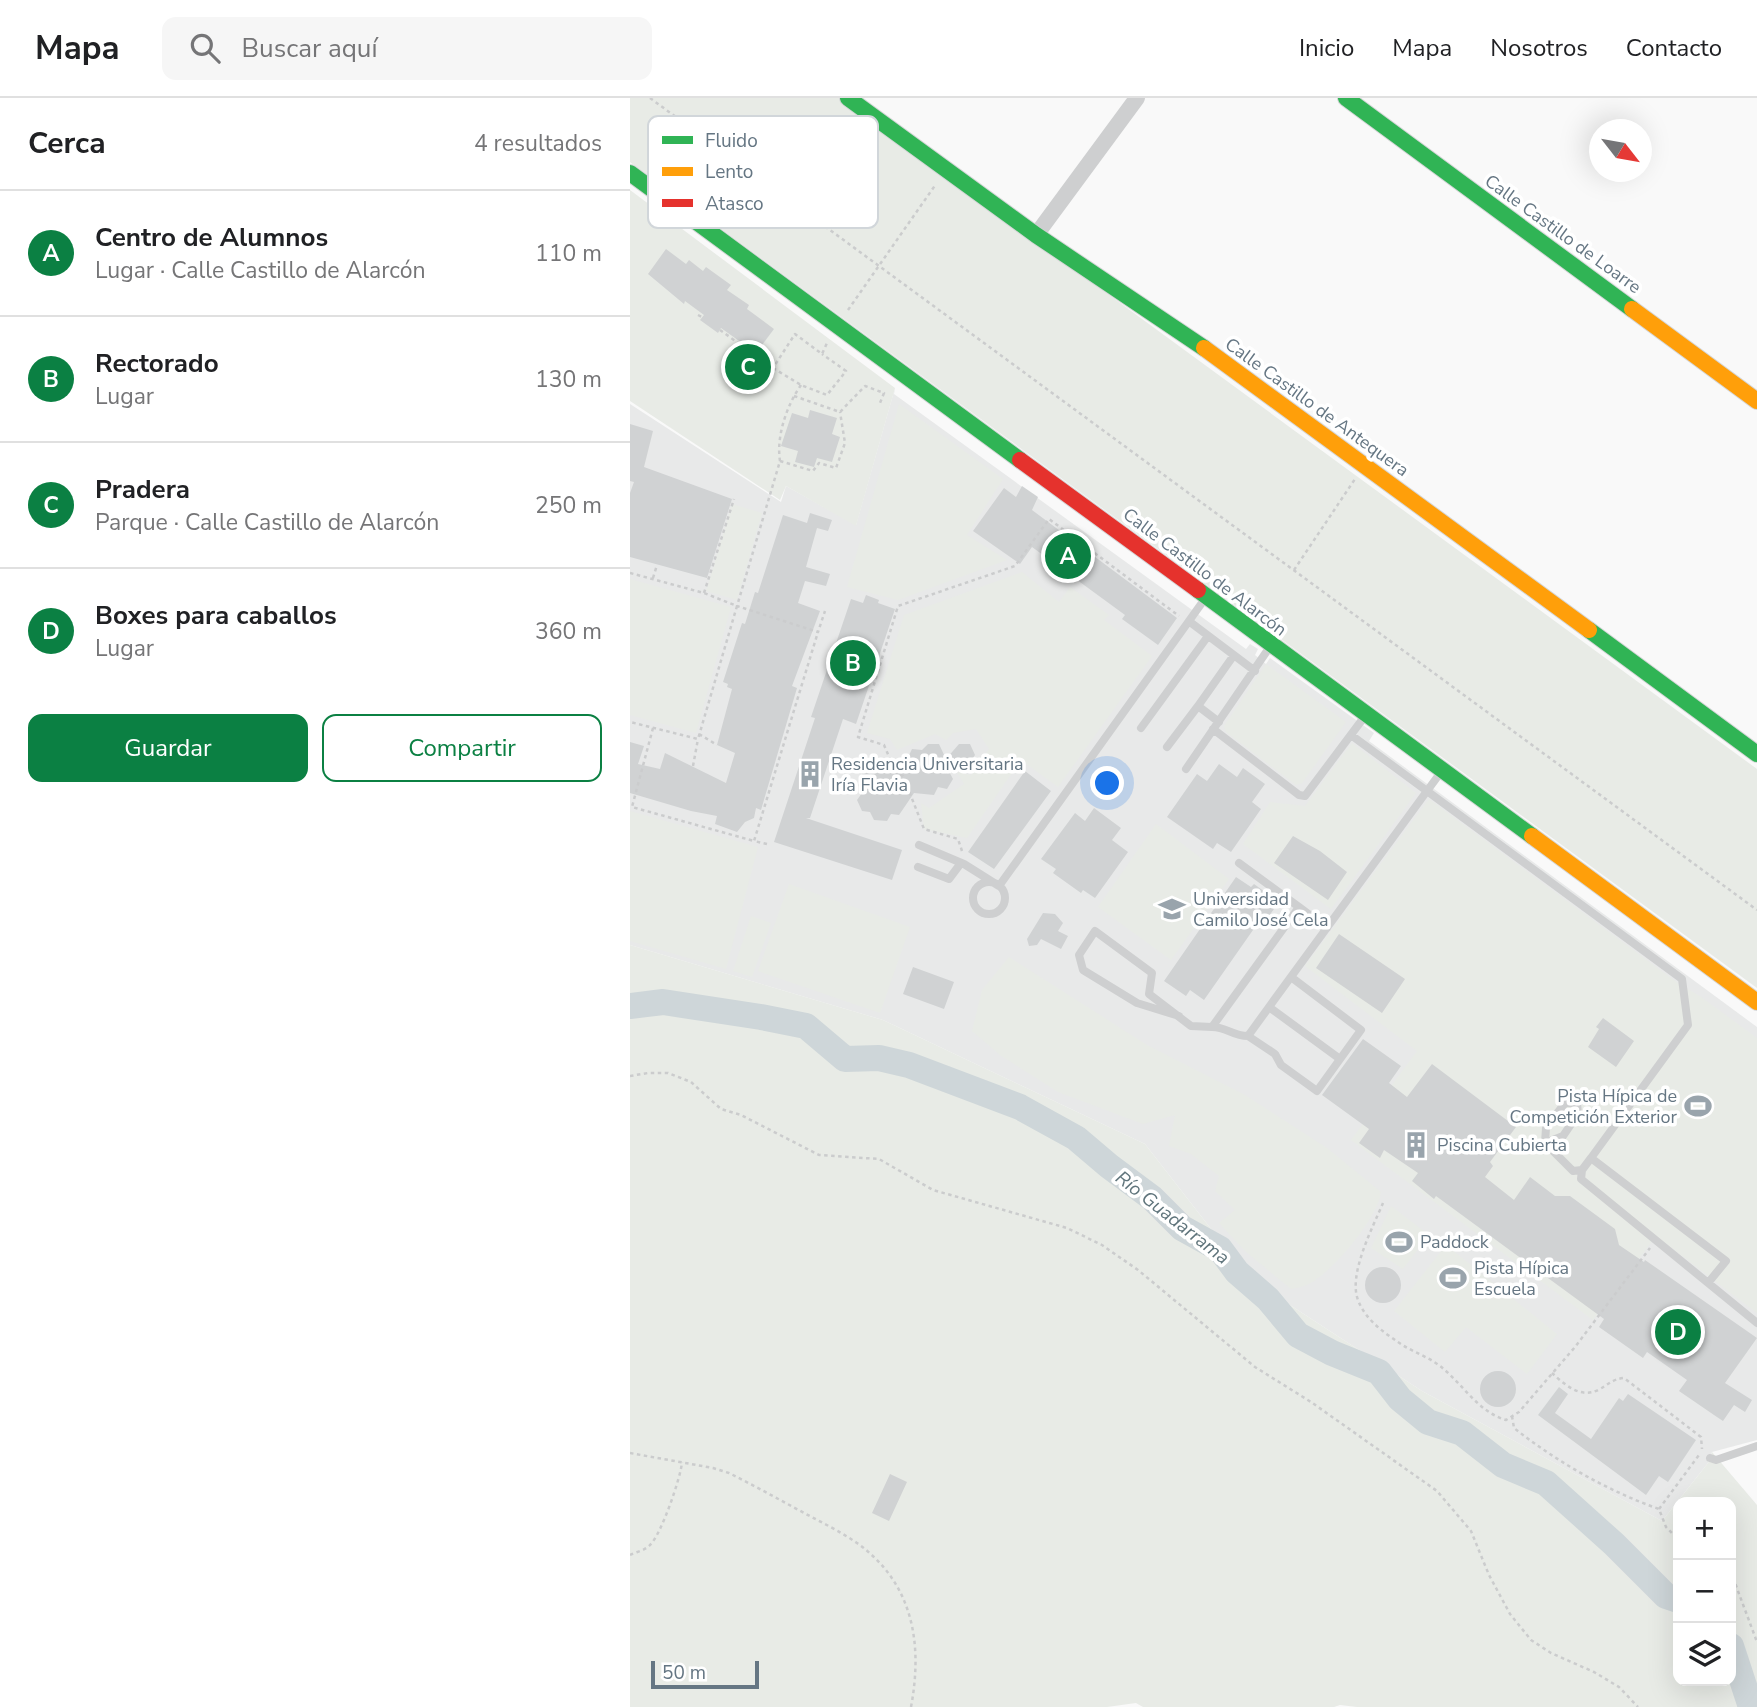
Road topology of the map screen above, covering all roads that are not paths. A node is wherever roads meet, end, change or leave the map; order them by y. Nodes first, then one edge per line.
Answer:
1 (848, 98) edge
2 (1137, 98) edge
3 (1346, 98) edge
4 (873, 116) edge
5 (878, 120) edge
6 (630, 173) edge
7 (648, 186) edge
8 (706, 228) edge
9 (1036, 235) junction
10 (1757, 401) edge
11 (1205, 597) junction
12 (1190, 622) junction
13 (1208, 636) junction
14 (1271, 645) junction
15 (1234, 655) junction
16 (1255, 671) junction
17 (1198, 706) junction
18 (1365, 715) junction
19 (1216, 725) junction
20 (1141, 728) dead end
21 (1351, 736) junction
22 (1167, 747) dead end
23 (1757, 754) edge
24 (1186, 769) dead end
25 (1442, 771) junction
26 (1427, 791) junction
27 (919, 845) dead end
28 (962, 859) junction
29 (1239, 863) dead end
30 (918, 867) dead end
31 (1299, 907) junction
32 (1327, 928) junction
33 (1291, 976) junction
34 (1757, 1002) edge
35 (1269, 1007) junction
36 (1179, 1017) junction
37 (1212, 1027) junction
38 (1248, 1035) junction
39 (1340, 1059) junction
40 (1545, 1143) junction
41 (1591, 1157) junction
42 (1582, 1170) junction
43 (1709, 1283) junction
44 (1757, 1323) edge
45 (1757, 1446) edge
46 (1710, 1458) dead end

1 - 4 street, Calle Castillo de Antequera
2 - 9 street
3 - 10 street, Calle Castillo de Loarre
5 - 9 street, Calle Castillo de Antequera
6 - 7 street, Calle Castillo de Alarcón
8 - 11 street, Calle Castillo de Alarcón
9 - 23 street, Calle Castillo de Antequera
11 - 12 lane
11 - 14 street, Calle Castillo de Alarcón
12 - 13 lane
12 - 28 lane
13 - 15 lane
13 - 20 lane
14 - 16 lane
14 - 18 street, Calle Castillo de Alarcón
15 - 16 lane
15 - 17 lane
16 - 19 lane
17 - 19 lane
17 - 22 lane
18 - 21 lane
18 - 25 street, Calle Castillo de Alarcón
19 - 21 lane
19 - 24 lane
21 - 26 lane
25 - 26 lane
25 - 34 street, Calle Castillo de Alarcón
26 - 32 lane
26 - 41 lane
27 - 28 lane
28 - 30 lane
29 - 31 lane
31 - 32 lane
31 - 37 lane
32 - 33 lane
33 - 35 lane
33 - 39 lane
35 - 38 lane
35 - 39 lane
36 - 36 lane
36 - 37 lane
37 - 38 lane
38 - 39 lane
40 - 40 lane
40 - 42 lane
41 - 42 lane
41 - 43 lane
42 - 43 lane
43 - 44 lane
45 - 46 lane

